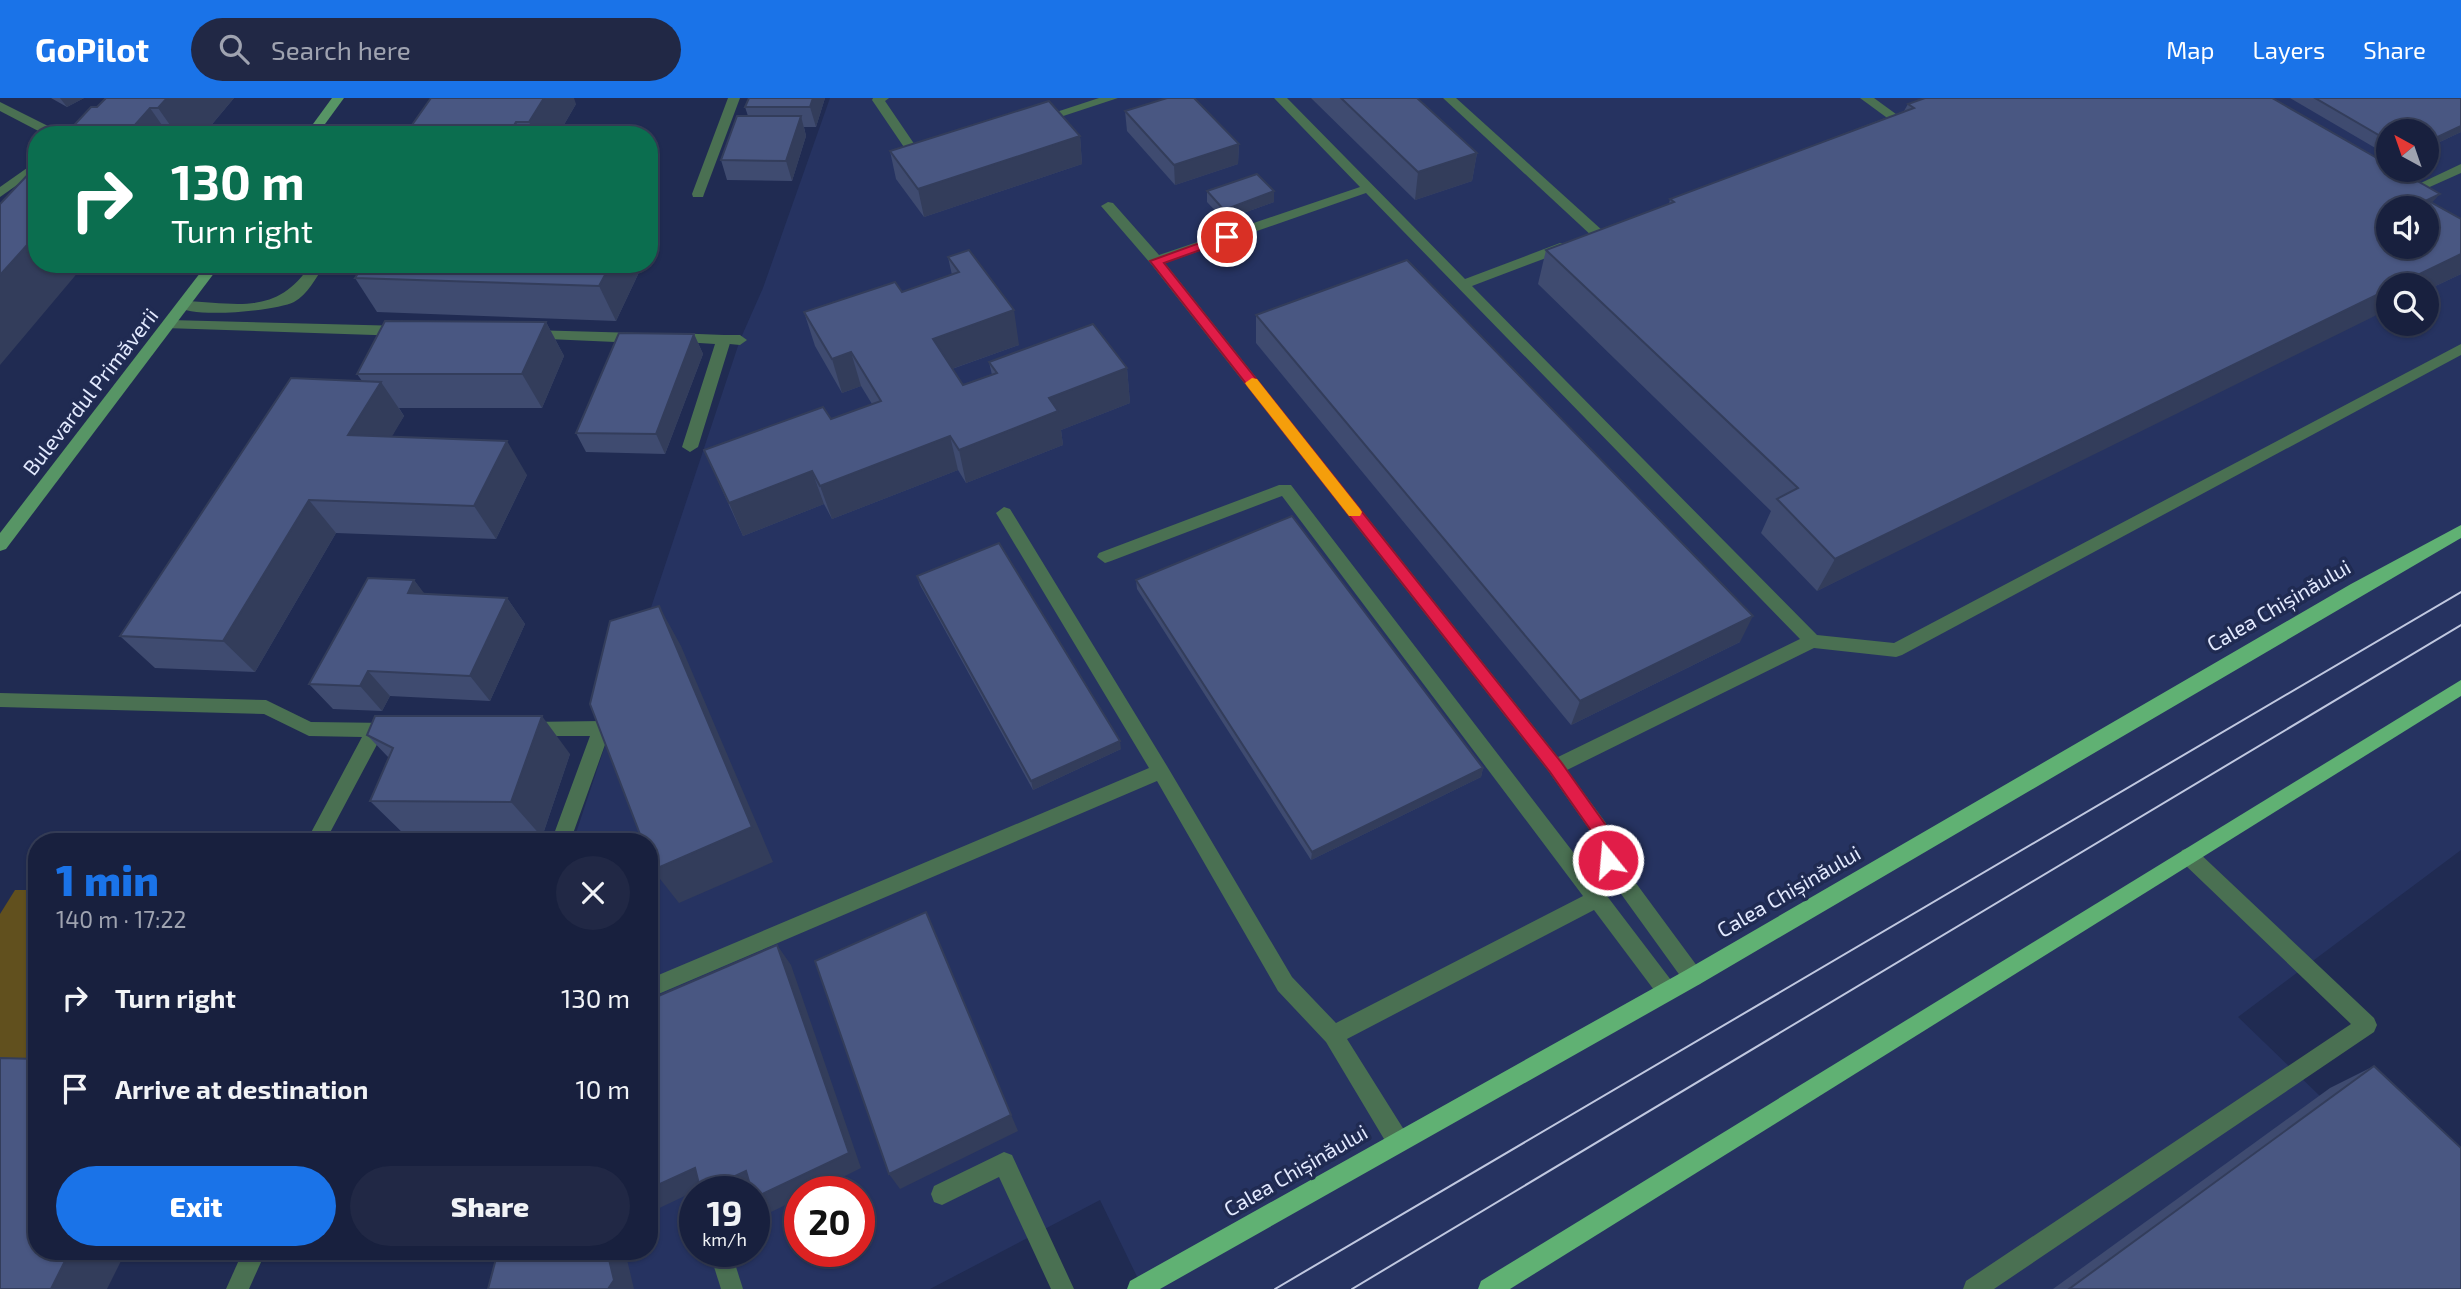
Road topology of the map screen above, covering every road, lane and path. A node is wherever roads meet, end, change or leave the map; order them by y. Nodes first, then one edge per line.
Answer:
1 (338, 98) edge
2 (734, 98) edge
3 (883, 98) edge
4 (1280, 98) edge
5 (1449, 98) edge
6 (1866, 98) edge
7 (1104, 99) edge
8 (0, 106) edge
9 (1894, 118) edge
10 (1022, 125) edge
11 (39, 126) edge
12 (318, 126) edge
13 (942, 148) edge
14 (2461, 168) edge
15 (28, 172) edge
16 (1369, 188) junction
17 (0, 193) edge
18 (698, 194) dead end
19 (2391, 196) edge
20 (1108, 206) dead end
21 (1156, 261) junction
22 (208, 273) edge
23 (312, 273) edge
24 (1464, 284) junction
25 (184, 306) junction
26 (170, 325) junction
27 (421, 332) edge
28 (519, 334) edge
29 (724, 340) junction
30 (740, 340) dead end
31 (2461, 349) edge
32 (690, 447) dead end
33 (1004, 513) dead end
34 (2461, 531) edge
35 (0, 545) edge
36 (1105, 557) dead end
37 (1812, 641) junction
38 (2461, 687) edge
39 (0, 700) edge
40 (509, 729) edge
41 (402, 730) edge
42 (375, 731) junction
43 (1555, 767) junction
44 (1161, 771) junction
45 (321, 833) edge
46 (563, 833) edge
47 (2189, 856) junction
48 (1608, 860) junction
49 (1596, 899) junction
50 (1693, 977) junction
51 (658, 985) edge
52 (1667, 991) junction
53 (1333, 1035) junction
54 (1398, 1141) junction
55 (942, 1194) dead end
56 (251, 1260) edge
57 (725, 1267) edge
58 (237, 1289) edge
59 (732, 1289) edge
60 (1063, 1289) edge
61 (1138, 1289) edge
62 (1489, 1289) edge
63 (1975, 1289) edge

1 - 12 main road
2 - 18 street
3 - 13 street
4 - 16 street
5 - 24 street
6 - 9 street
7 - 10 street
8 - 11 street
14 - 19 street
15 - 17 street
16 - 21 street
16 - 24 street
20 - 21 street
21 - 43 street
22 - 25 main road, Bulevardul Primăverii
23 - 25 street
24 - 37 street
25 - 26 main road, Bulevardul Primăverii
26 - 27 street
26 - 35 main road, Bulevardul Primăverii
28 - 29 street
29 - 30 street
29 - 32 street
31 - 37 street
33 - 44 street
34 - 50 main road, Calea Chișinăului
36 - 49 street
37 - 43 street
38 - 47 main road
39 - 42 street
40 - 46 street
41 - 42 street
42 - 45 street
43 - 48 street
44 - 51 street
44 - 53 street
47 - 62 main road
47 - 63 street
48 - 49 street
48 - 50 street
49 - 52 street
49 - 53 street
50 - 52 main road, Calea Chișinăului
52 - 54 main road, Calea Chișinăului
53 - 54 street
54 - 61 main road, Calea Chișinăului
55 - 60 street
56 - 58 street
57 - 59 street

